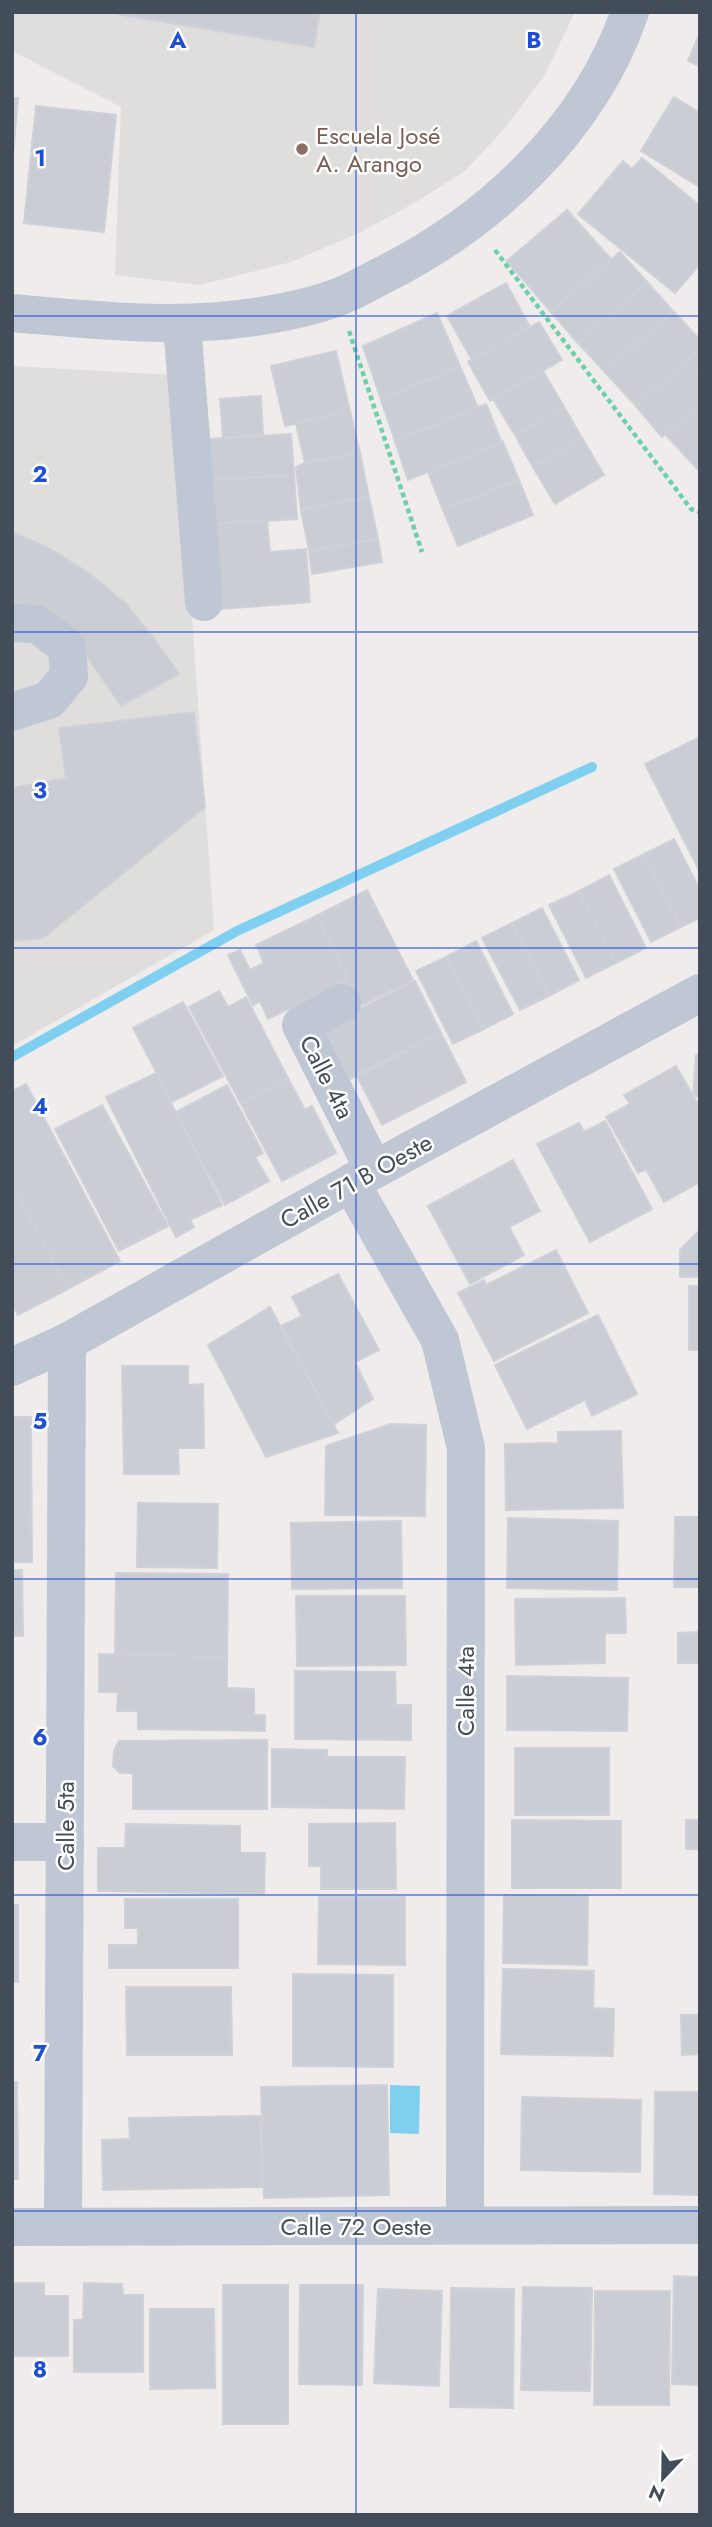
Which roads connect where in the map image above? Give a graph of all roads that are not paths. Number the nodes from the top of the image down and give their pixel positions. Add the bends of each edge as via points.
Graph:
1 (630, 12) edge
2 (12, 313) edge
3 (182, 324) junction
4 (204, 602) dead end
5 (12, 623) edge
6 (12, 712) edge
7 (700, 993) edge
8 (342, 1003) dead end
9 (362, 1177) junction
10 (68, 1342) junction
11 (12, 1367) edge
12 (12, 1842) edge
13 (65, 1842) junction
14 (465, 2225) junction
15 (700, 2225) edge
16 (12, 2227) edge
17 (63, 2227) junction

1 - 3 street via 579,111 521,179 473,221 417,258 338,297 261,316
2 - 3 street
3 - 4 street
5 - 6 street via 37,624 67,647 69,676 49,700
7 - 9 street, Calle 71 B Oeste
8 - 9 street, Calle 4ta via 301,1025
9 - 10 street, Calle 71 B Oeste
9 - 14 street, Calle 4ta via 440,1340 466,1448
10 - 11 street, Calle 71 B Oeste
10 - 13 street, Calle 5ta
12 - 13 street
13 - 17 street, Calle 5ta
14 - 15 street, Calle 72 Oeste
14 - 17 street, Calle 72 Oeste
16 - 17 street, Calle 72 Oeste

